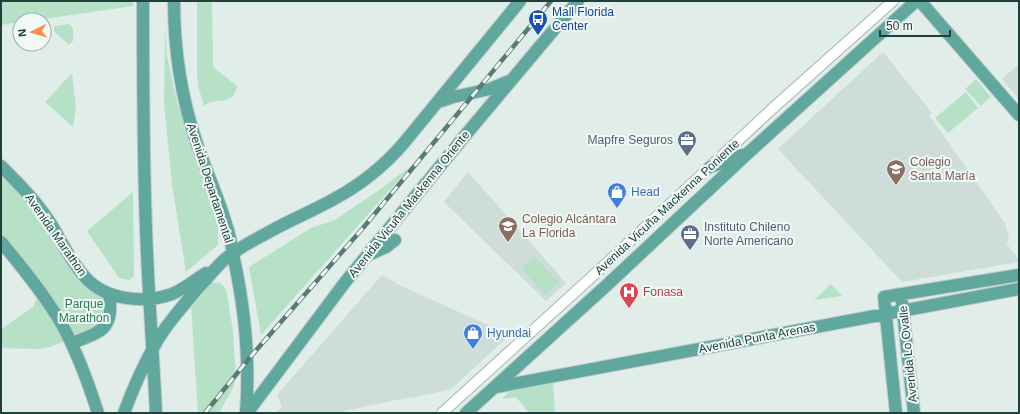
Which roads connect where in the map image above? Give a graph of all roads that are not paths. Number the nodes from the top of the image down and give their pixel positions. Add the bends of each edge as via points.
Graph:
1 (143, 1) edge
2 (174, 1) edge
3 (520, 1) edge
4 (578, 1) edge
5 (892, 1) edge
6 (916, 1) edge
7 (920, 1) edge
8 (512, 80) junction
9 (438, 102) junction
10 (1019, 115) edge
11 (748, 154) junction
12 (1, 166) edge
13 (710, 167) junction
14 (395, 240) dead end
15 (1, 242) edge
16 (367, 255) junction
17 (229, 256) junction
18 (1019, 275) edge
19 (1019, 289) edge
20 (109, 294) junction
21 (902, 294) junction
22 (149, 299) junction
23 (904, 310) junction
24 (886, 313) junction
25 (72, 343) junction
26 (152, 350) junction
27 (495, 388) junction
28 (98, 413) edge
29 (124, 413) edge
30 (156, 413) edge
31 (247, 413) edge
32 (442, 413) edge
33 (466, 413) edge
34 (896, 413) edge
35 (914, 413) edge

1 - 22 main road via 144,188
2 - 17 main road, Avenida Departamental via 176,50 184,97 195,139 227,225
3 - 9 main road
4 - 8 main road, Avenida Vicuña Mackenna Oriente
5 - 13 street, Avenida Vicuña Mackenna Poniente
6 - 11 main road, Avenida Vicuña Mackenna Poniente
7 - 10 main road
8 - 9 main road via 490,89
8 - 16 main road, Avenida Vicuña Mackenna Oriente
9 - 17 main road via 393,155 369,177 334,200 278,226
11 - 13 main road
11 - 27 main road, Avenida Vicuña Mackenna Poniente
12 - 20 main road, Avenida Marathon via 40,208 84,277
13 - 32 street, Avenida Vicuña Mackenna Poniente
14 - 16 main road
15 - 25 main road via 40,290
16 - 31 main road, Avenida Vicuña Mackenna Oriente
17 - 22 main road, Avenida Marathon via 177,292
17 - 26 main road via 175,316
17 - 31 main road, Avenida Departamental via 239,282 246,346
18 - 21 main road
19 - 23 main road, Avenida Punta Arenas
20 - 22 main road, Avenida Marathon
20 - 25 main road via 111,309 107,324 101,331
21 - 23 main road, Avenida Lo Ovalle
21 - 24 main road, Avenida Lo Ovalle via 884,297
22 - 26 main road
23 - 24 main road, Avenida Punta Arenas
23 - 35 main road, Avenida Lo Ovalle
24 - 27 main road, Avenida Punta Arenas
24 - 34 main road, Avenida Lo Ovalle
25 - 28 main road
26 - 29 main road
26 - 30 main road
27 - 33 main road, Avenida Vicuña Mackenna Poniente

